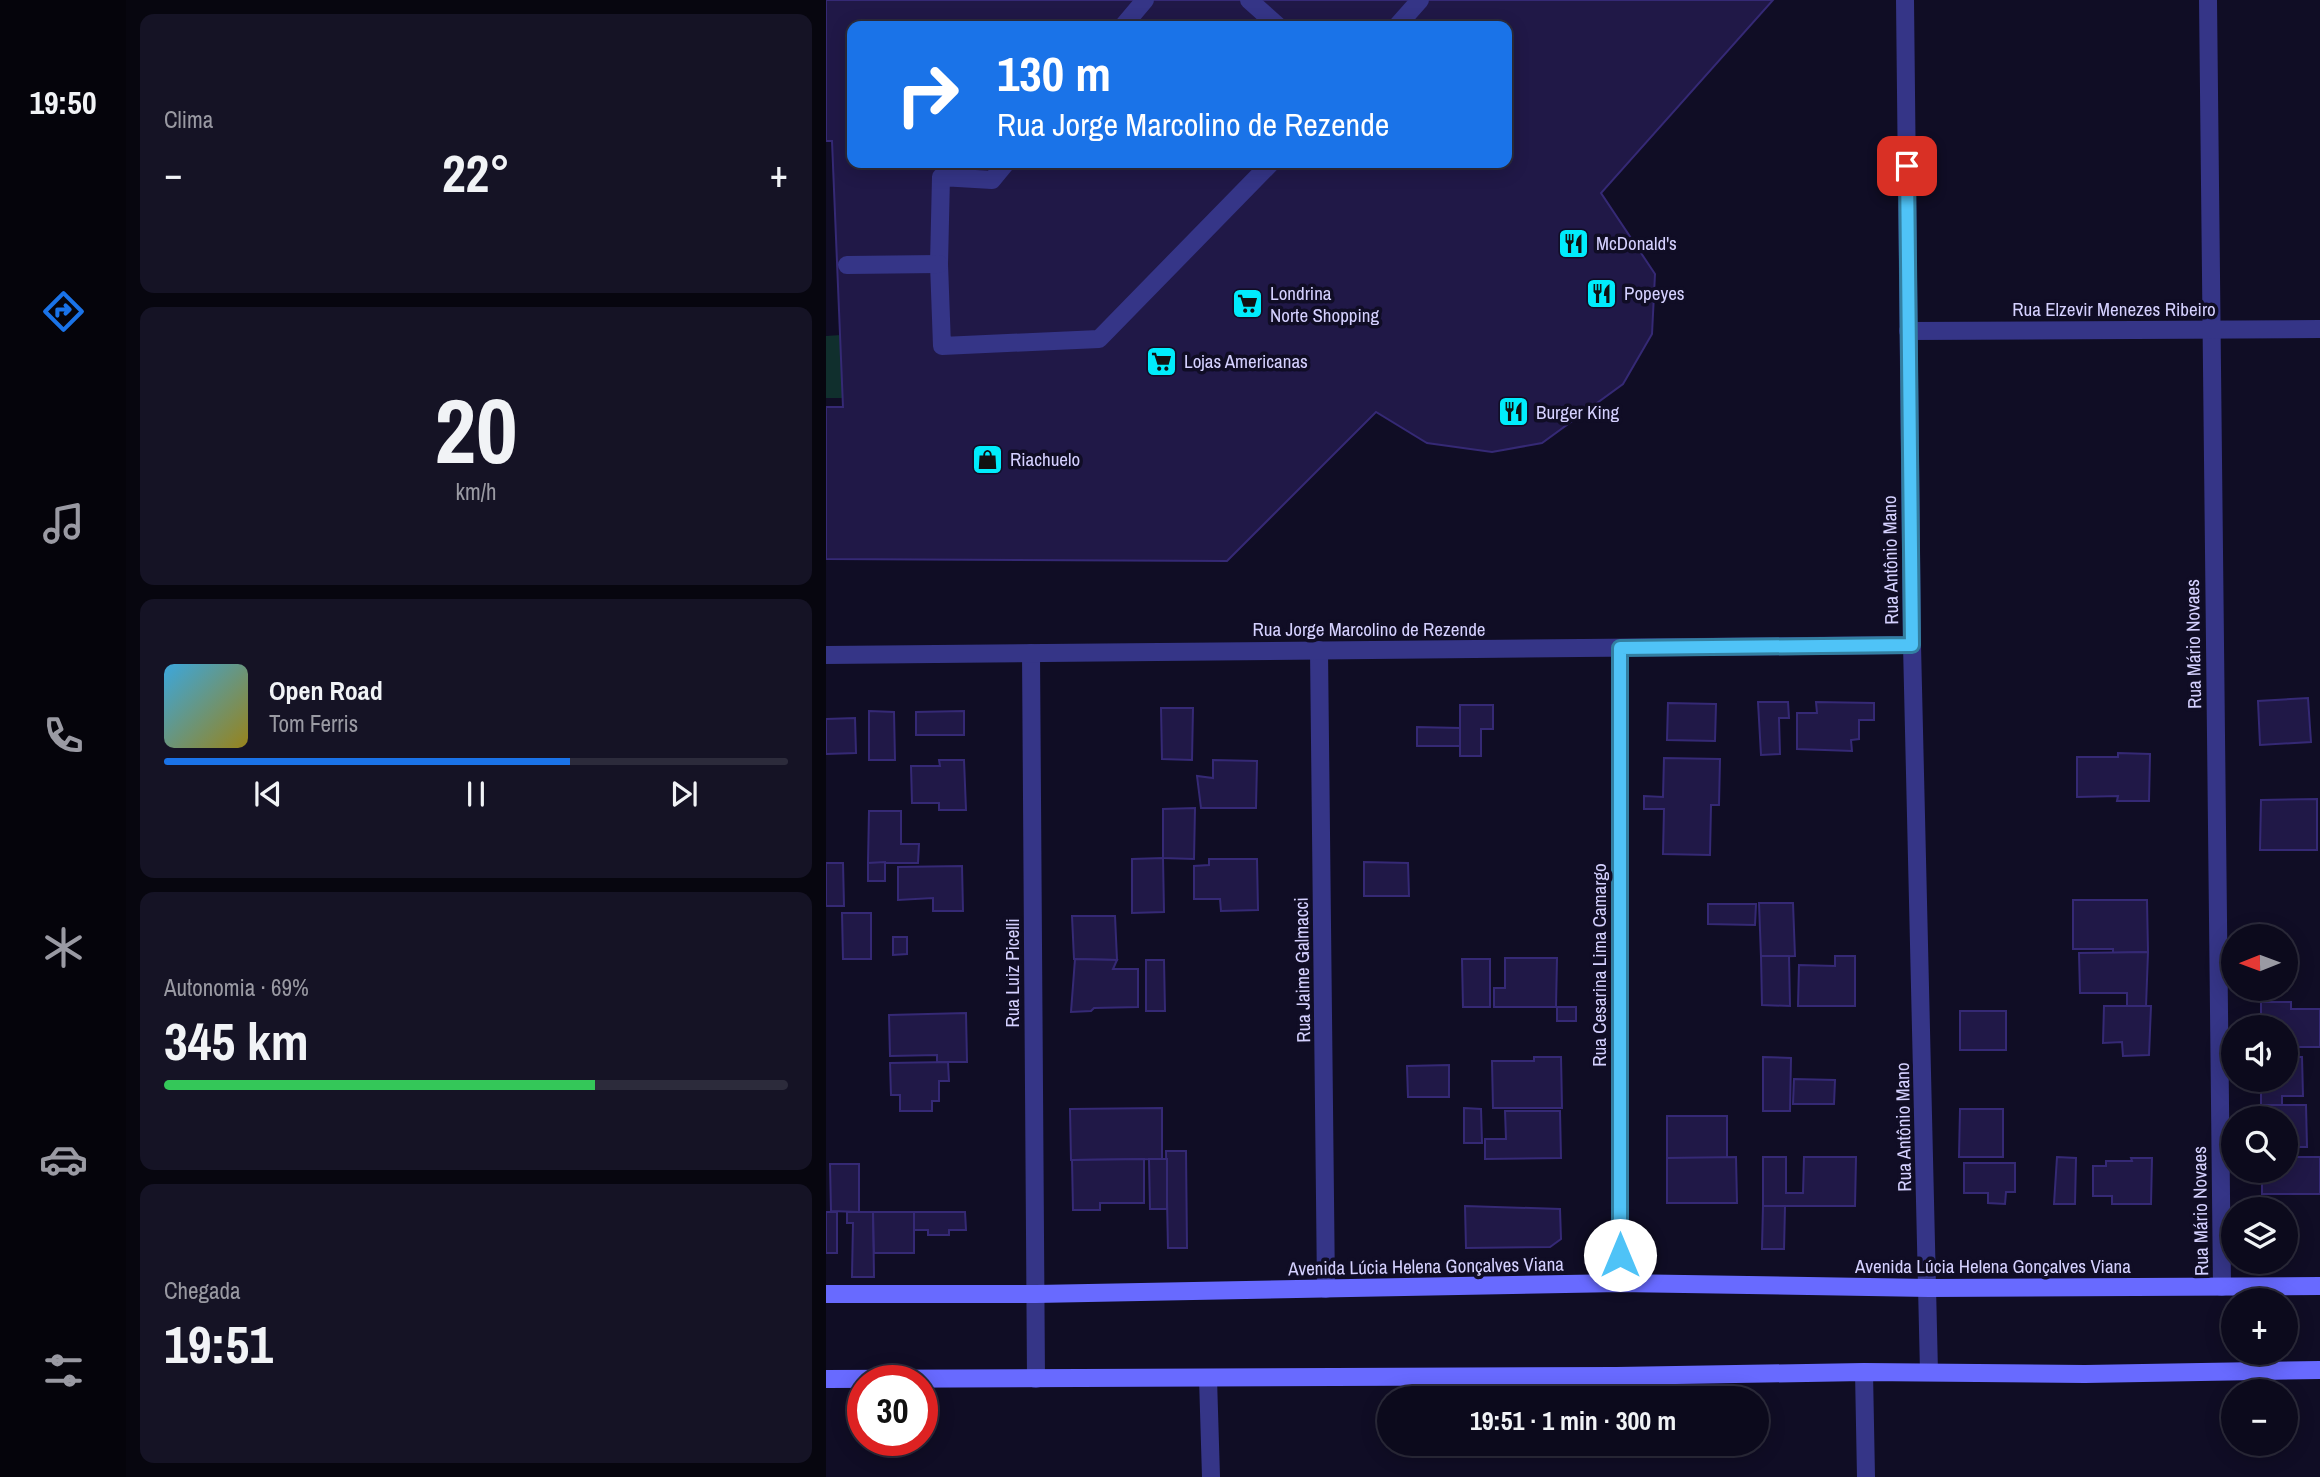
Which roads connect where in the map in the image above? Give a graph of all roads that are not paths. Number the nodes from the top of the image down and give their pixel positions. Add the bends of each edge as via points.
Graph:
1 (1145, 0) edge
2 (1249, 0) edge
3 (1420, 0) edge
4 (1905, 0) edge
5 (2208, 0) edge
6 (1127, 21) edge
7 (1272, 21) edge
8 (1401, 21) edge
9 (1002, 168) edge
10 (1265, 168) edge
11 (939, 264) junction
12 (847, 265) dead end
13 (2320, 329) edge
14 (2210, 330) junction
15 (1908, 331) junction
16 (1912, 645) junction
17 (1620, 648) junction
18 (1319, 650) junction
19 (1031, 653) junction
20 (826, 655) edge
21 (1620, 1283) junction
22 (2320, 1286) edge
23 (1929, 1287) junction
24 (2222, 1287) junction
25 (1326, 1289) junction
26 (826, 1294) edge
27 (1036, 1294) junction
28 (2320, 1370) edge
29 (1864, 1372) junction
30 (1929, 1372) junction
31 (1208, 1378) junction
32 (826, 1379) edge
33 (1036, 1379) junction
34 (1211, 1477) edge
35 (1866, 1477) edge

1 - 6 street
2 - 7 street
3 - 8 street
4 - 15 street, Rua Antônio Mano
5 - 14 street, Rua Mário Novaes
9 - 11 street via 992,180 941,177
10 - 11 street via 1099,339 942,346
11 - 12 street
13 - 14 street, Rua Elzevir Menezes Ribeiro
14 - 15 street, Rua Elzevir Menezes Ribeiro
14 - 24 street, Rua Mário Novaes
15 - 16 street, Rua Antônio Mano
16 - 17 street, Rua Jorge Marcolino de Rezende
16 - 23 street, Rua Antônio Mano
17 - 18 street, Rua Jorge Marcolino de Rezende
17 - 21 street, Rua Cesarina Lima Camargo
18 - 19 street, Rua Jorge Marcolino de Rezende
18 - 25 street, Rua Jaime Galmacci
19 - 20 street, Rua Jorge Marcolino de Rezende
19 - 27 street, Rua Luiz Picelli
21 - 23 street, Avenida Lúcia Helena Gonçalves Viana
21 - 25 street, Avenida Lúcia Helena Gonçalves Viana
22 - 24 street, Avenida Lúcia Helena Gonçalves Viana
23 - 24 street, Avenida Lúcia Helena Gonçalves Viana
23 - 30 street, Rua Antônio Mano
25 - 27 street, Avenida Lúcia Helena Gonçalves Viana
26 - 27 street, Avenida Lúcia Helena Gonçalves Viana
27 - 33 street, Rua Luiz Picelli
28 - 30 street
29 - 30 street
29 - 31 street
29 - 35 street
31 - 33 street
31 - 34 street
32 - 33 street

